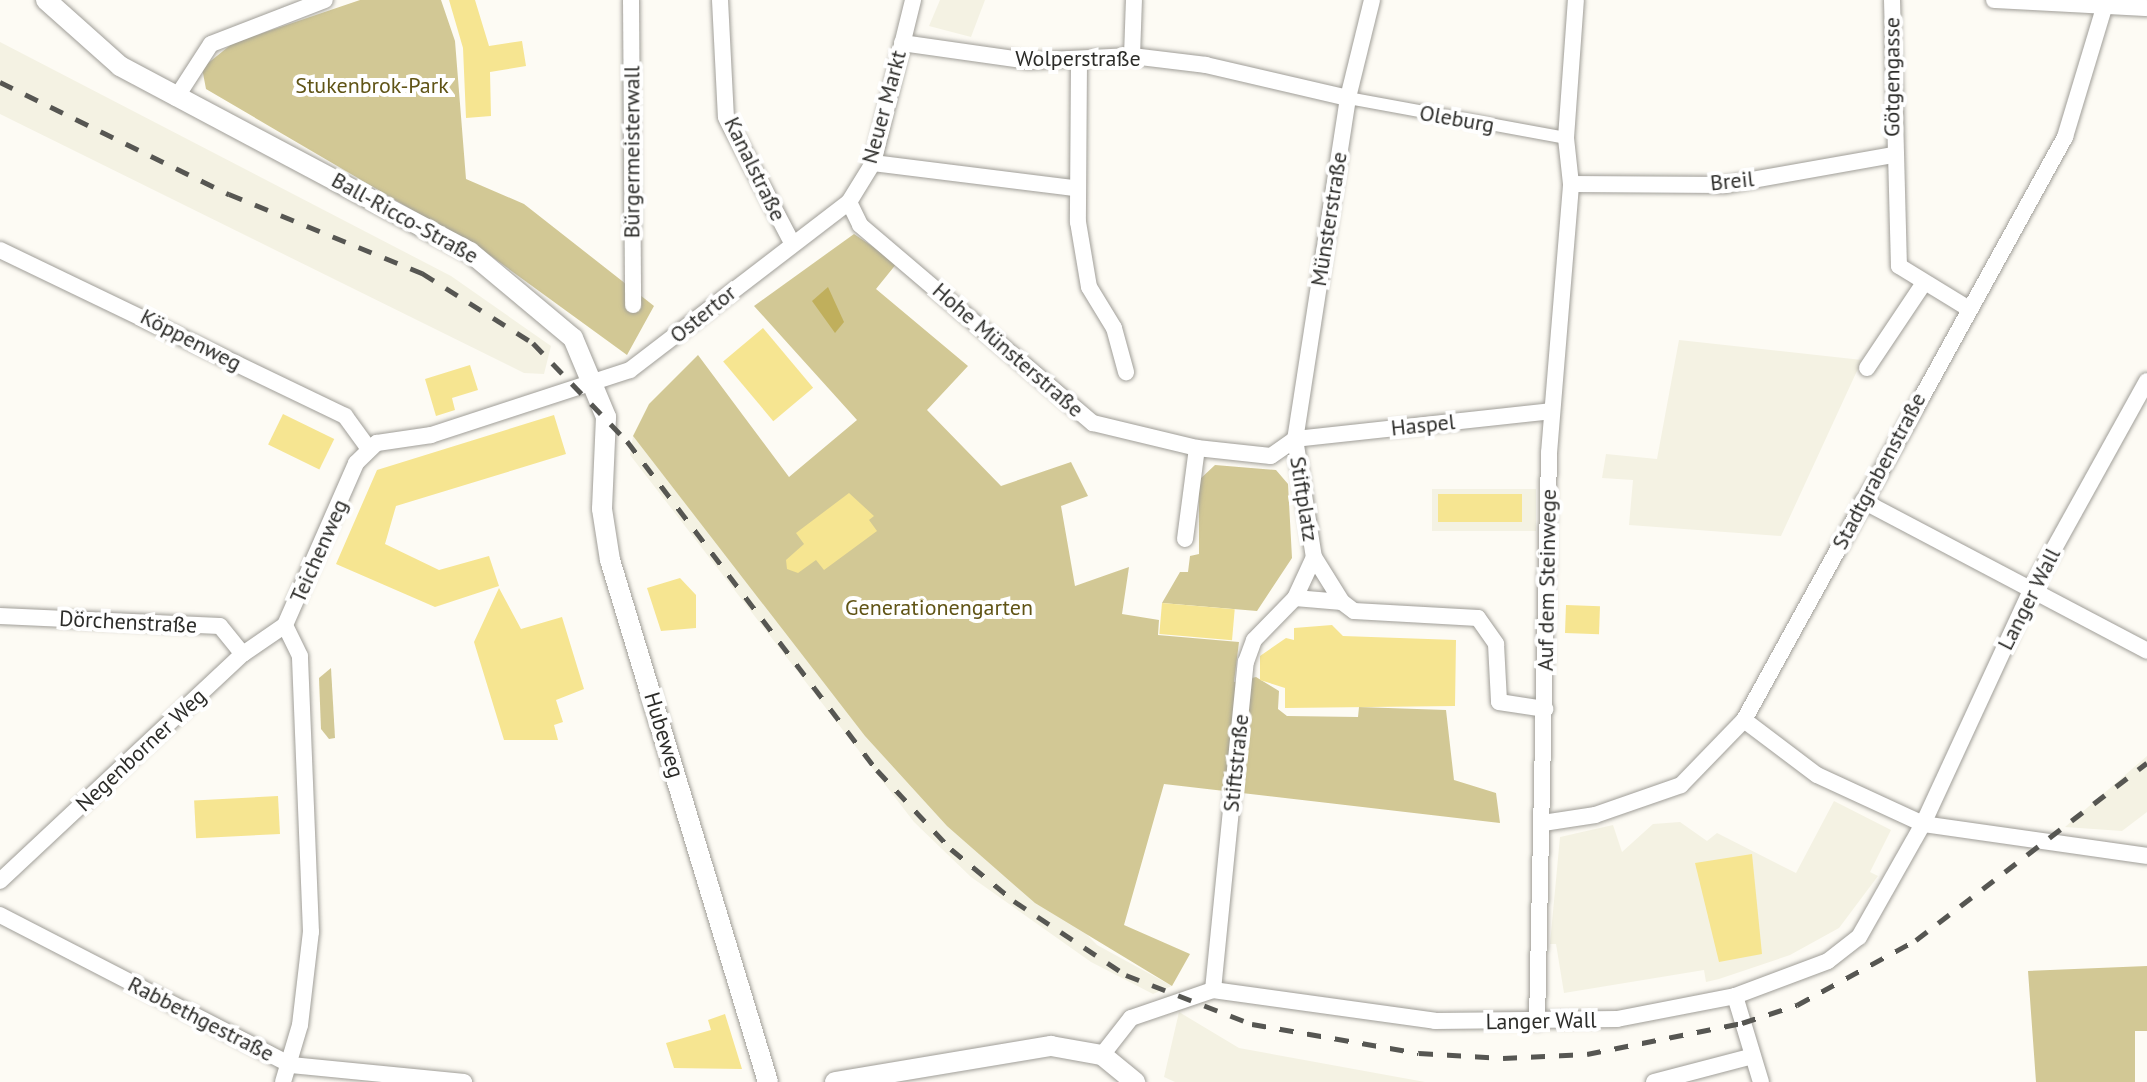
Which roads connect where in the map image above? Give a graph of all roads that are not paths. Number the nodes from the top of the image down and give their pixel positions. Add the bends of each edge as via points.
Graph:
1 (46, 0) edge
2 (325, 0) edge
3 (631, 0) edge
4 (720, 0) edge
5 (913, 0) edge
6 (1134, 0) edge
7 (1372, 0) edge
8 (1576, 0) edge
9 (1892, 0) edge
10 (1994, 0) edge
11 (2042, 3) edge
12 (2104, 8) junction
13 (2147, 8) edge
14 (902, 43) junction
15 (1132, 56) junction
16 (1079, 61) junction
17 (176, 98) junction
18 (1348, 98) junction
19 (1566, 138) junction
20 (1892, 155) junction
21 (873, 163) junction
22 (1571, 184) junction
23 (1074, 188) junction
24 (849, 202) junction
25 (796, 238) junction
26 (0, 250) edge
27 (1924, 283) junction
28 (633, 305) dead end
29 (1966, 307) junction
30 (1867, 368) dead end
31 (1126, 372) dead end
32 (597, 383) junction
33 (2146, 387) edge
34 (1551, 411) junction
35 (1295, 439) junction
36 (368, 448) junction
37 (1197, 448) junction
38 (1863, 501) junction
39 (1185, 539) dead end
40 (1314, 557) junction
41 (2030, 592) junction
42 (1295, 598) junction
43 (1342, 602) junction
44 (0, 616) edge
45 (285, 625) junction
46 (2147, 651) edge
47 (243, 654) junction
48 (1545, 709) junction
49 (1744, 720) junction
50 (1543, 823) junction
51 (1923, 824) junction
52 (2147, 856) edge
53 (0, 881) edge
54 (0, 915) edge
55 (1213, 990) junction
56 (1735, 996) junction
57 (1537, 1022) junction
58 (1102, 1055) junction
59 (1753, 1056) junction
60 (291, 1065) junction
61 (384, 1080) edge
62 (283, 1082) edge
63 (464, 1082) edge
64 (768, 1082) edge
65 (835, 1082) edge
66 (1135, 1082) edge
67 (1654, 1082) edge
68 (1761, 1082) edge

1 - 17 street, Ball-Ricco-Straße via 78,35
2 - 17 street via 226,34 198,57
3 - 28 street, Bürgermeisterwall
4 - 25 street, Kanalstraße via 726,117
5 - 14 street, Neuer Markt
6 - 15 street
7 - 18 street, Münsterstraße
8 - 19 street, Auf dem Steinwege
9 - 20 street, Götgengasse
10 - 11 street
11 - 12 street
12 - 13 street
12 - 29 street, Stadtgrabenstraße via 2065,137
14 - 16 street, Wolperstraße
14 - 21 street, Neuer Markt
15 - 16 street, Wolperstraße
15 - 18 street, Wolperstraße
16 - 23 street
17 - 32 street, Ball-Ricco-Straße via 470,252 555,318
18 - 19 street, Oleburg
18 - 35 street, Münsterstraße
19 - 22 street, Auf dem Steinwege
20 - 22 street, Breil via 1724,185
20 - 27 street, Götgengasse via 1899,266
21 - 23 street
21 - 24 street, Neuer Markt
22 - 34 street, Auf dem Steinwege
23 - 31 street via 1089,287 1114,328
24 - 25 street, Neuer Markt
24 - 37 street, Hohe Münsterstraße via 860,225 1093,423
25 - 32 street, Ostertor via 652,354
26 - 36 street, Köppenweg via 345,416
27 - 29 street
27 - 30 street
29 - 38 street, Stadtgrabenstraße
32 - 36 street
32 - 64 street, Hubeweg via 607,429 602,509 610,560
33 - 41 street, Langer Wall
34 - 35 street, Haspel
34 - 48 street, Auf dem Steinwege
35 - 37 street, Stiftplatz via 1271,456
35 - 40 street, Stiftplatz
36 - 45 street, Teichenweg
37 - 39 street
38 - 41 street
38 - 49 street, Stadtgrabenstraße
40 - 42 street, Stiftstraße
40 - 43 street, Stiftplatz
41 - 46 street
41 - 51 street, Langer Wall
42 - 43 street
42 - 55 street, Stiftstraße via 1254,640 1246,662
43 - 48 street via 1354,611 1478,618 1496,644 1499,702
44 - 47 street, Dörchenstraße via 220,626
45 - 47 street, Negenborner Weg
45 - 60 street, Teichenweg via 300,656 311,932
47 - 53 street, Negenborner Weg
48 - 50 street, Auf dem Steinwege
49 - 50 street, Stadtgrabenstraße via 1681,785 1595,815
49 - 51 street via 1817,775
50 - 57 street, Auf dem Steinwege
51 - 52 street
51 - 56 street, Langer Wall via 1859,937 1828,961
54 - 60 street, Rabbethgestraße
55 - 57 street, Langer Wall via 1435,1021
55 - 58 street, Langer Wall via 1131,1018
56 - 57 street, Langer Wall via 1617,1019
56 - 59 street
58 - 65 street via 1051,1046
58 - 66 street
59 - 67 street
59 - 68 street
60 - 61 street, Rabbethgestraße
60 - 62 street, Teichenweg
61 - 63 street, Rabbethgestraße

